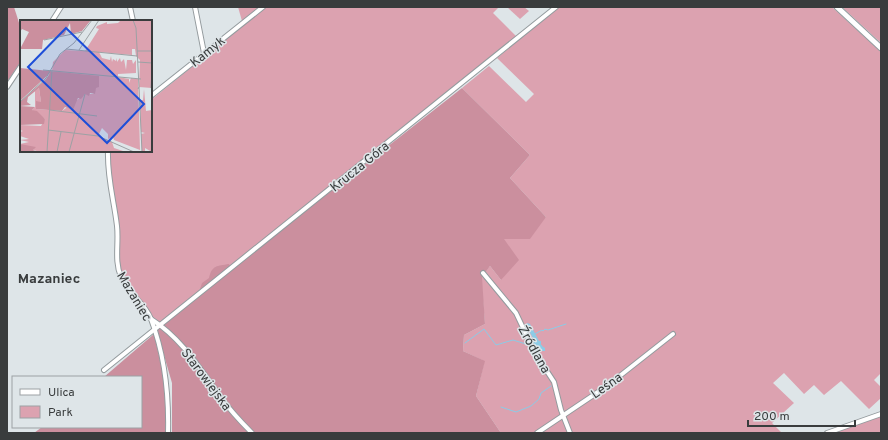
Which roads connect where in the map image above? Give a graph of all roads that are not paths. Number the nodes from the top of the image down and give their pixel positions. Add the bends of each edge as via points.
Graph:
1 (61, 7) edge
2 (130, 7) edge
3 (195, 7) edge
4 (263, 7) edge
5 (556, 7) edge
6 (837, 7) edge
7 (53, 20) edge
8 (133, 20) edge
9 (881, 48) edge
10 (204, 53) junction
11 (20, 68) edge
12 (7, 87) edge
13 (152, 95) edge
14 (108, 152) edge
15 (484, 273) dead end
16 (151, 319) junction
17 (161, 325) junction
18 (154, 331) junction
19 (673, 334) dead end
20 (104, 370) dead end
21 (881, 414) edge
22 (562, 415) junction
23 (168, 433) edge
24 (252, 433) edge
25 (537, 433) edge
26 (570, 433) edge
27 (827, 433) edge

1 - 7 street
2 - 8 street
3 - 10 street
4 - 10 street, Kamyk
5 - 17 street, Krucza Góra
6 - 9 main road
10 - 13 street, Kamyk
11 - 12 street
14 - 16 street, Mazaniec via 109,183 117,226 118,268 125,285
15 - 22 street, Źródlana via 516,314 554,382
16 - 17 street, Starowiejska
16 - 18 street, Mazaniec
17 - 18 street, Krucza Góra
17 - 24 street, Starowiejska via 185,348 233,413
18 - 20 street, Mazaniec
18 - 23 street via 167,378
19 - 22 street, Leśna via 607,386
21 - 27 street
22 - 25 street, Leśna
22 - 26 street, Źródlana

